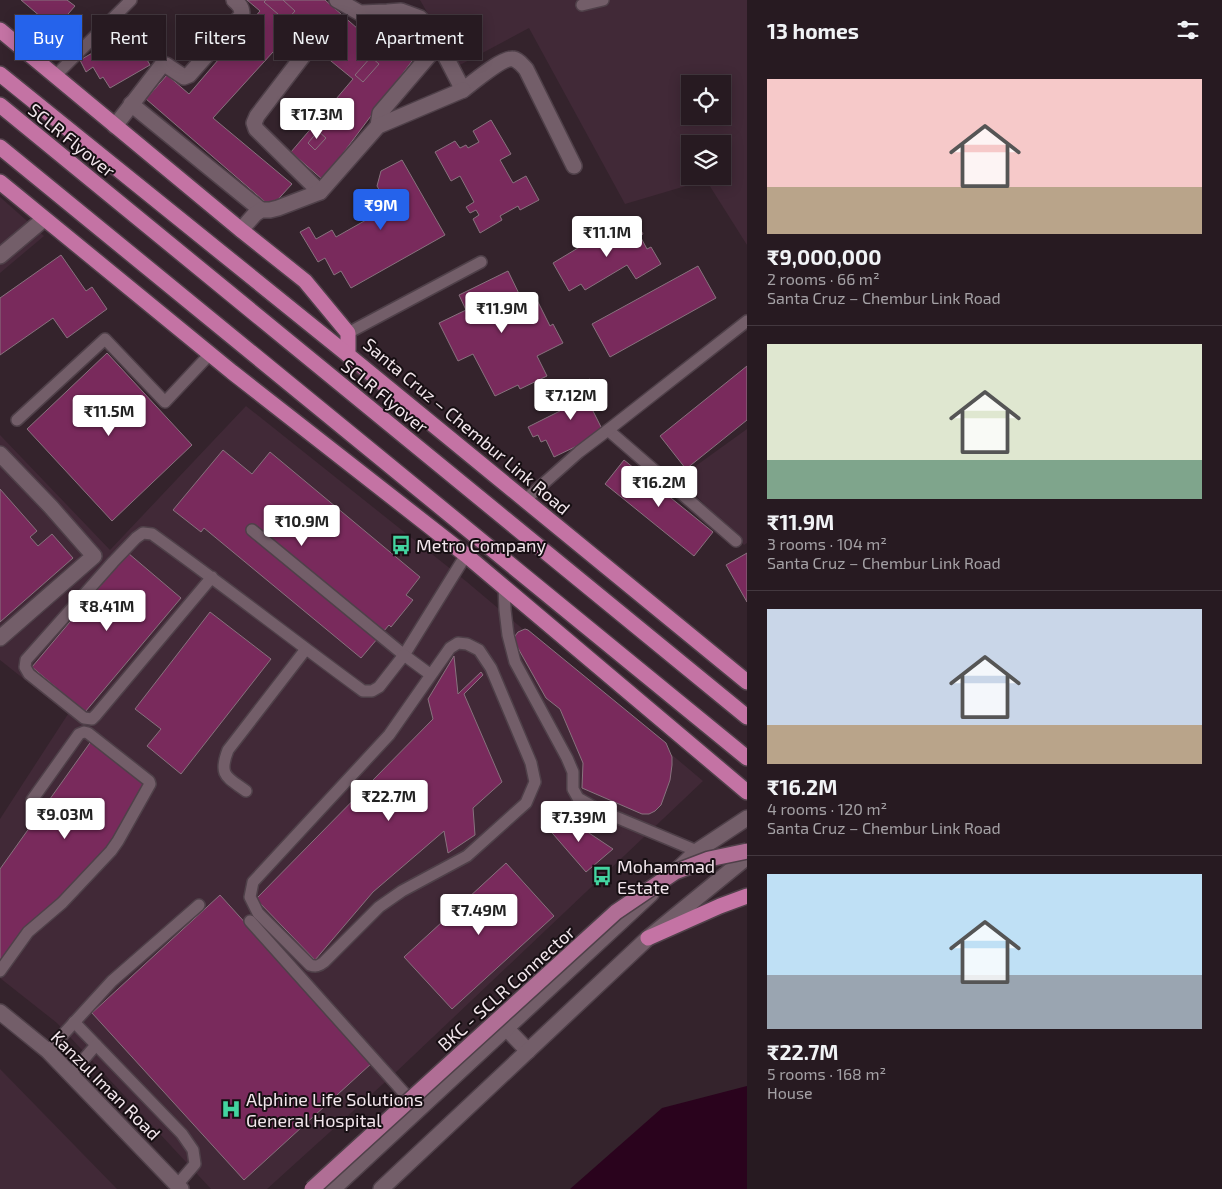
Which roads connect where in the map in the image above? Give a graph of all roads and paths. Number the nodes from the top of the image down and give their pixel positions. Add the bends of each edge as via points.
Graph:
1 (131, 0) edge
2 (234, 0) edge
3 (337, 0) edge
4 (603, 0) edge
5 (582, 5) dead end
6 (412, 15) edge
7 (0, 30) edge
8 (300, 60) edge
9 (425, 60) edge
10 (447, 60) edge
11 (0, 74) edge
12 (55, 76) junction
13 (462, 90) junction
14 (131, 104) junction
15 (0, 105) edge
16 (115, 126) junction
17 (378, 126) junction
18 (0, 147) edge
19 (574, 166) dead end
20 (0, 182) edge
21 (320, 192) junction
22 (261, 210) junction
23 (44, 219) junction
24 (241, 230) junction
25 (0, 256) edge
26 (481, 262) dead end
27 (747, 322) edge
28 (348, 333) junction
29 (210, 354) junction
30 (348, 355) junction
31 (18, 420) dead end
32 (608, 430) junction
33 (0, 454) edge
34 (525, 500) junction
35 (252, 530) dead end
36 (736, 541) dead end
37 (466, 555) junction
38 (212, 577) junction
39 (504, 586) junction
40 (0, 638) edge
41 (306, 650) junction
42 (404, 655) junction
43 (431, 675) junction
44 (747, 682) edge
45 (747, 717) edge
46 (747, 758) edge
47 (246, 791) dead end
48 (747, 792) edge
49 (32, 800) dead end
50 (747, 818) edge
51 (697, 851) junction
52 (747, 851) edge
53 (747, 857) edge
54 (747, 896) edge
55 (198, 905) dead end
56 (250, 921) dead end
57 (648, 938) junction
58 (0, 971) edge
59 (0, 1012) edge
60 (74, 1022) junction
61 (506, 1028) junction
62 (96, 1045) junction
63 (48, 1051) junction
64 (528, 1051) junction
65 (71, 1074) junction
66 (419, 1110) junction
67 (179, 1187) edge
68 (312, 1189) edge
69 (333, 1189) edge
70 (381, 1189) edge

1 - 12 lane
2 - 14 street via 242,9 242,15 189,75 184,77 162,64
3 - 6 street via 360,13 401,11
4 - 5 lane
7 - 12 highway, Santa Cruz – Chembur Link Road
8 - 21 street via 254,123 256,129
9 - 17 street via 380,113
10 - 13 street
11 - 30 highway
12 - 16 highway, Santa Cruz – Chembur Link Road
13 - 17 street
13 - 19 street via 502,62 512,59 519,62 526,69
14 - 16 street
14 - 22 street
15 - 45 highway, SCLR Flyover
16 - 24 highway, Santa Cruz – Chembur Link Road
17 - 21 street
18 - 46 highway
20 - 23 highway
21 - 22 street via 278,208
22 - 24 street
23 - 25 street
23 - 29 highway
24 - 28 highway, Santa Cruz – Chembur Link Road via 305,281
26 - 28 lane
27 - 32 lane
28 - 30 highway, Santa Cruz – Chembur Link Road
29 - 31 lane via 164,402 105,339
29 - 37 highway
30 - 34 highway, Santa Cruz – Chembur Link Road
32 - 34 lane
32 - 36 lane
33 - 40 street via 94,556
34 - 44 highway, Santa Cruz – Chembur Link Road
35 - 42 lane
37 - 39 highway
37 - 42 lane
38 - 38 lane via 152,534 143,533 69,611 26,660 25,667 84,718 92,719
38 - 41 lane
39 - 48 highway
39 - 51 lane via 508,635 515,662 567,758 578,798
41 - 42 lane via 363,691 372,692 379,688
41 - 47 lane via 228,750 222,764 226,776
42 - 43 lane
43 - 43 lane via 389,736 253,882 250,897 258,913 310,965 320,966 379,907 402,891 467,856 526,803 535,782 531,763 491,668 479,650 458,643 450,648
49 - 58 lane via 79,734 84,732 150,784 111,851 62,903 28,932
50 - 51 street
51 - 61 street
52 - 68 main road, BKC - SCLR Connector, bridge via 709,859 676,872 616,912
53 - 57 street
54 - 57 highway
55 - 60 lane via 112,981
56 - 66 lane
57 - 64 street
59 - 63 street, Kanzul Iman Road
60 - 62 lane
60 - 63 lane
61 - 64 street
61 - 66 street
62 - 65 lane
62 - 67 lane via 182,1134 193,1150 195,1164
63 - 65 street, Kanzul Iman Road
64 - 70 street
65 - 67 street, Kanzul Iman Road
66 - 69 street

